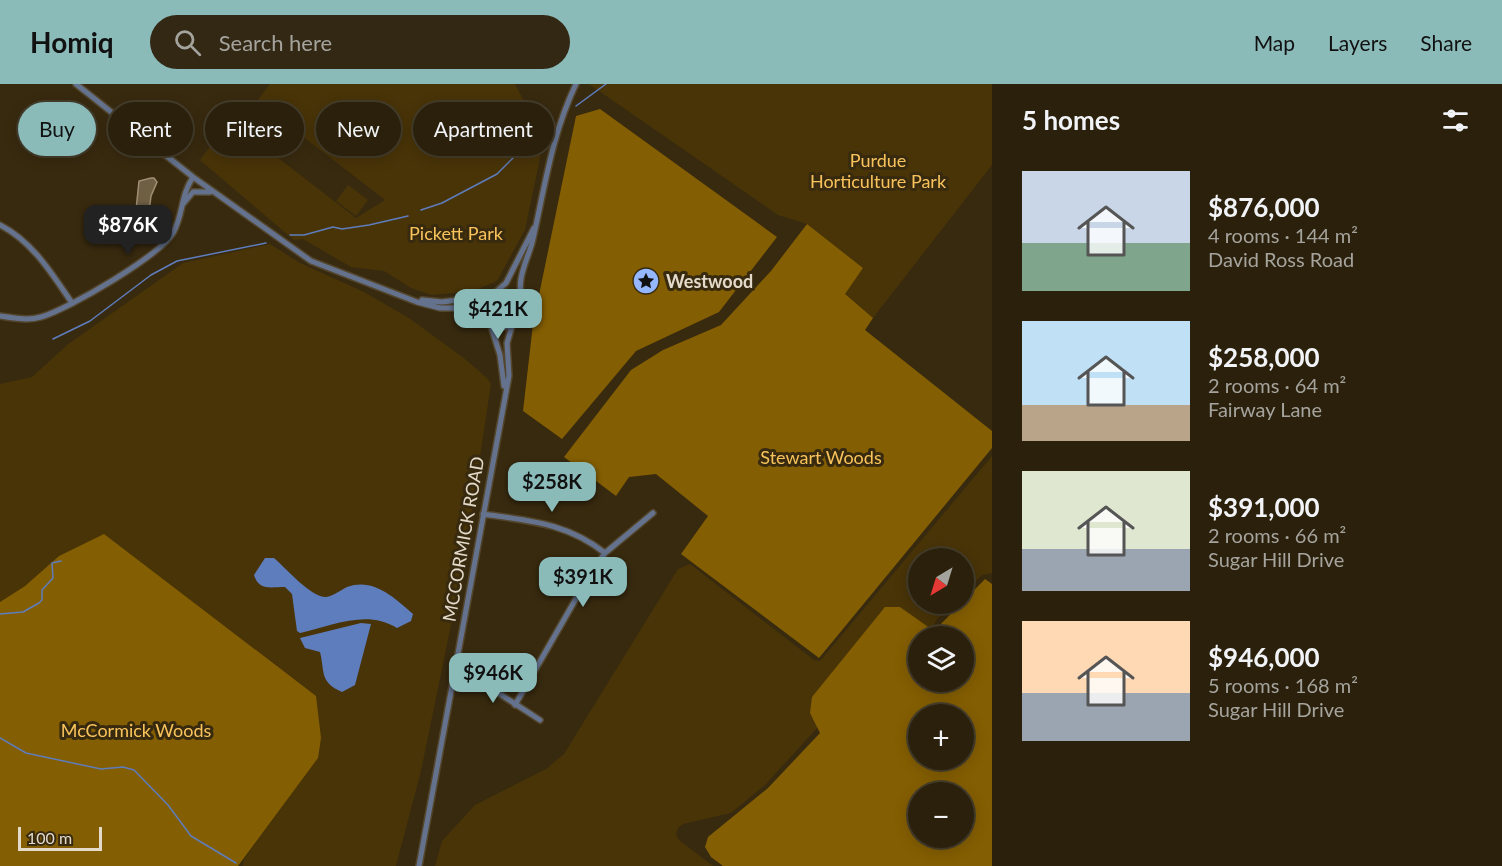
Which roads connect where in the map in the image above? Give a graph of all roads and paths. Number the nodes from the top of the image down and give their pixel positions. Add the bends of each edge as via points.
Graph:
1 (76, 84) edge
2 (576, 84) edge
3 (193, 177) junction
4 (216, 194) junction
5 (182, 205) junction
6 (0, 225) edge
7 (534, 228) junction
8 (498, 292) junction
9 (403, 296) junction
10 (491, 296) junction
11 (72, 303) junction
12 (520, 303) junction
13 (485, 315) junction
14 (0, 316) edge
15 (490, 322) junction
16 (512, 326) junction
17 (505, 394) junction
18 (654, 513) dead end
19 (483, 514) junction
20 (605, 554) junction
21 (455, 668) junction
22 (515, 705) junction
23 (540, 720) dead end
24 (419, 866) edge

1 - 3 street
2 - 7 street via 551,152
3 - 4 street
3 - 5 street
4 - 5 street via 198,191
4 - 9 street via 311,261
5 - 11 street via 179,221 165,243 135,266
6 - 11 street via 34,251
7 - 8 street
7 - 12 street via 520,282
8 - 10 street
8 - 12 street via 513,295
9 - 10 street via 442,302
9 - 13 street via 440,308 469,308
10 - 13 street via 485,305
11 - 14 street via 42,317
12 - 16 street via 521,314
13 - 15 street
15 - 16 street via 498,328
15 - 17 street, MCCORMICK ROAD via 500,355
16 - 17 street, MCCORMICK ROAD via 507,343 509,376
17 - 19 street, MCCORMICK ROAD
18 - 20 street
19 - 20 street via 568,530
19 - 21 street, MCCORMICK ROAD
20 - 22 street
21 - 22 street
21 - 24 street, MCCORMICK ROAD
22 - 23 street

